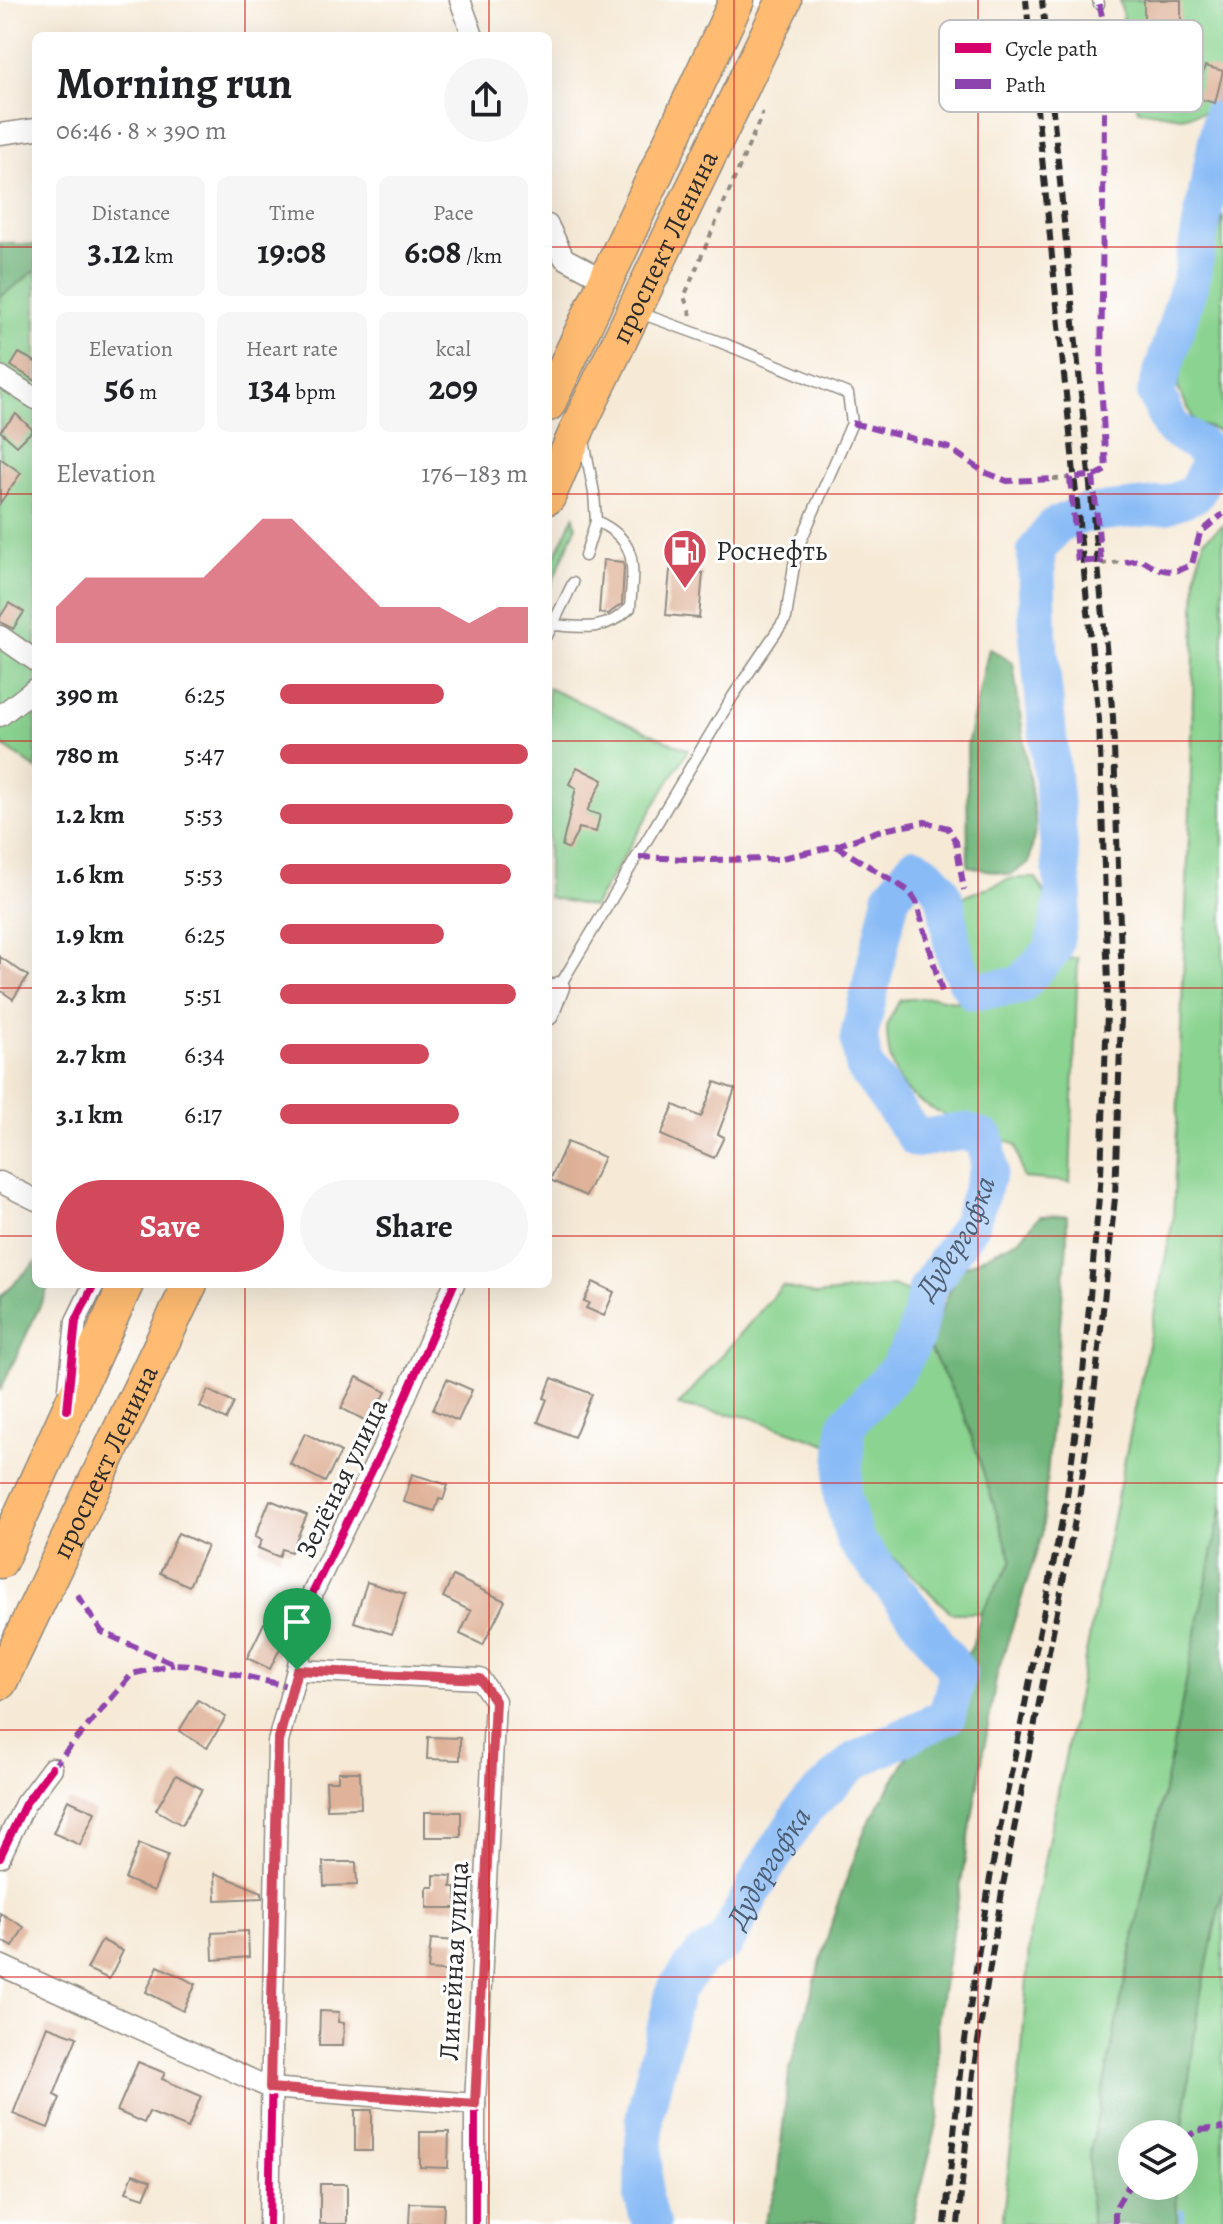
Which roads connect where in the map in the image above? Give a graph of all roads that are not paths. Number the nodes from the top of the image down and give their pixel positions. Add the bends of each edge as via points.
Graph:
1 (460, 0) edge
2 (737, 0) edge
3 (784, 0) edge
4 (472, 32) edge
5 (32, 130) edge
6 (0, 134) edge
7 (552, 233) edge
8 (607, 281) junction
9 (635, 311) junction
10 (0, 376) edge
11 (32, 396) edge
12 (552, 396) edge
13 (580, 423) junction
14 (552, 488) edge
15 (596, 521) junction
16 (585, 556) dead end
17 (573, 583) dead end
18 (552, 628) edge
19 (552, 630) edge
20 (0, 636) edge
21 (32, 658) edge
22 (32, 691) edge
23 (0, 716) edge
24 (559, 987) joint
25 (552, 1005) edge
26 (0, 1182) edge
27 (32, 1198) edge
28 (92, 1288) edge
29 (124, 1288) edge
30 (188, 1288) edge
31 (452, 1288) edge
32 (67, 1410) junction
33 (0, 1561) edge
34 (297, 1670) junction
35 (0, 1682) edge
36 (52, 1768) dead end
37 (0, 1857) edge
38 (0, 1965) edge
39 (270, 2088) junction
40 (475, 2104) junction
41 (269, 2224) edge
42 (475, 2224) edge

1 - 4 street
2 - 8 highway, проспект Ленина
3 - 9 highway, проспект Ленина
5 - 6 street
7 - 8 street via 564,258
8 - 12 highway, проспект Ленина
9 - 13 highway, проспект Ленина
9 - 24 lane via 848,394 852,423 796,552 786,618 733,696
10 - 11 street
13 - 14 highway, проспект Ленина
13 - 15 lane
15 - 16 lane
15 - 19 lane via 628,545 633,566 630,608 616,621
17 - 18 lane
20 - 21 street
22 - 23 street
24 - 25 street
26 - 27 street
28 - 32 street via 76,1321
29 - 32 highway, проспект Ленина
30 - 35 highway, проспект Ленина
31 - 34 street, Зелёная улица via 313,1592
32 - 33 highway, проспект Ленина
34 - 39 street, Зелёная улица via 278,1742
34 - 40 street, Линейная улица via 480,1679 495,1701
36 - 37 street via 25,1804
38 - 39 street
39 - 40 street
39 - 41 street, Зелёная улица
40 - 42 street, Линейная улица

